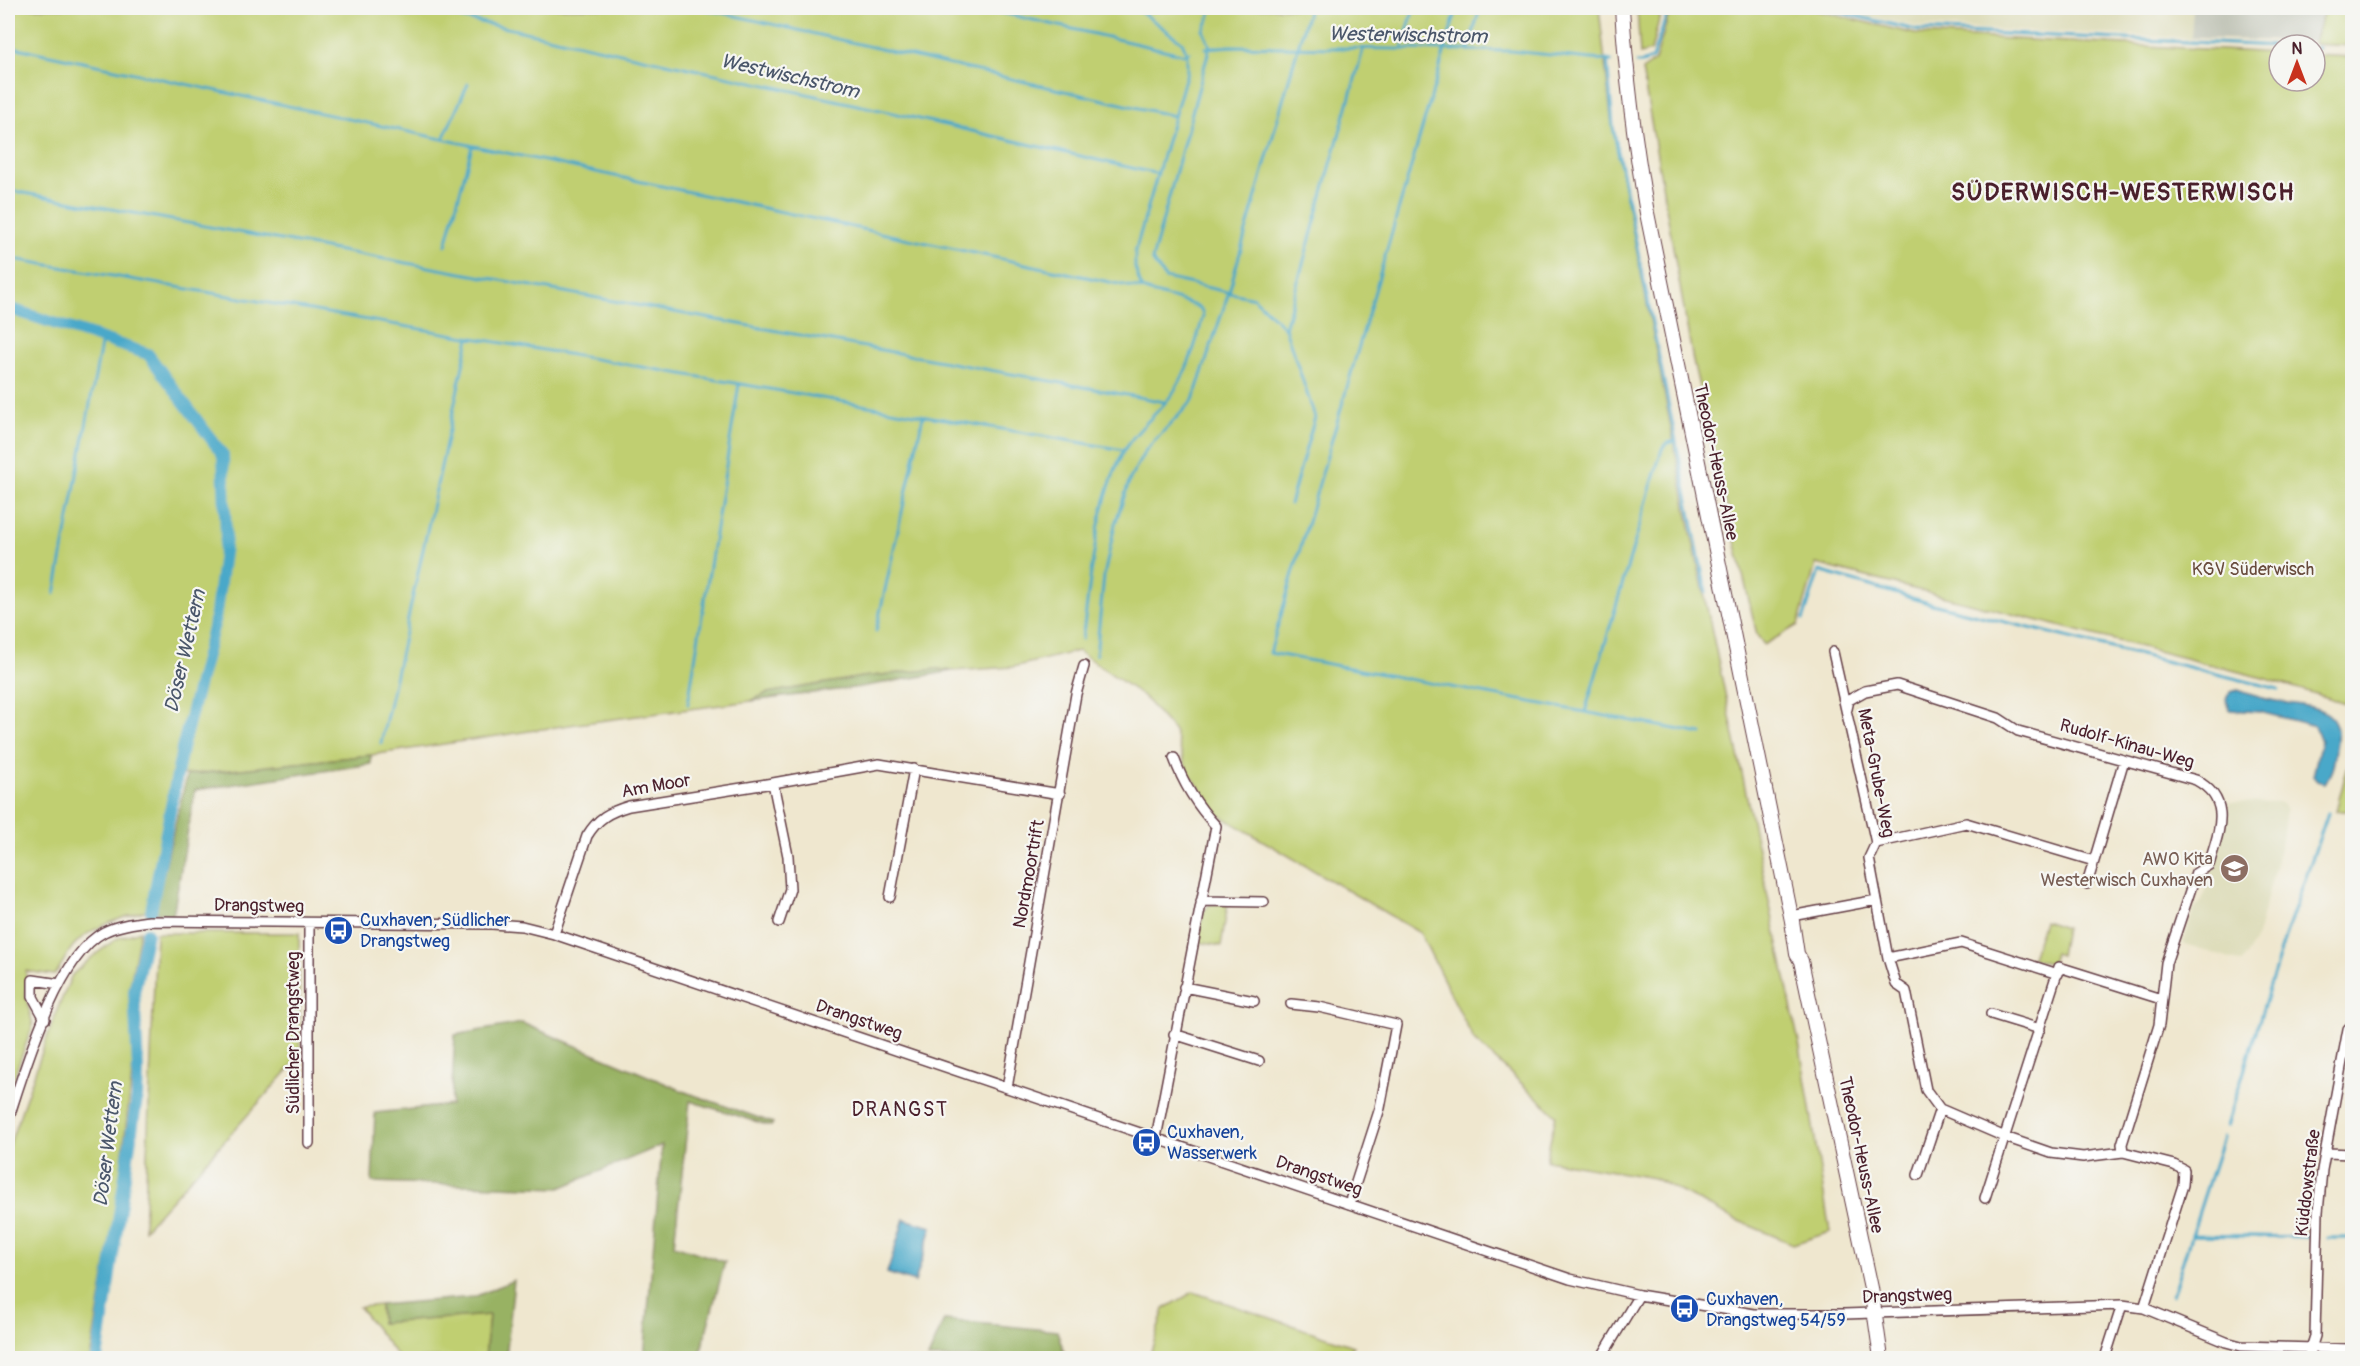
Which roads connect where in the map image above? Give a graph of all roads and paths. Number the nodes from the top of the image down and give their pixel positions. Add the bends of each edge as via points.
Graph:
1 (1622, 8) edge
2 (1833, 652) dead end
3 (1084, 666) dead end
4 (1847, 709) junction
5 (1174, 758) dead end
6 (2124, 760) junction
7 (914, 769) junction
8 (773, 783) junction
9 (1060, 794) junction
10 (1876, 843) junction
11 (2094, 861) junction
12 (2087, 885) dead end
13 (890, 897) dead end
14 (1877, 900) junction
15 (1201, 901) junction
16 (1264, 902) dead end
17 (1792, 918) junction
18 (779, 922) dead end
19 (309, 923) junction
20 (554, 934) junction
21 (1888, 958) junction
22 (2058, 974) junction
23 (60, 984) junction
24 (1184, 987) junction
25 (2160, 999) junction
26 (1254, 1001) dead end
27 (1290, 1004) dead end
28 (1991, 1014) dead end
29 (45, 1019) junction
30 (2352, 1025) edge
31 (2040, 1029) junction
32 (1174, 1034) junction
33 (1259, 1061) dead end
34 (1007, 1088) junction
35 (1940, 1109) junction
36 (8, 1120) edge
37 (2005, 1137) junction
38 (1156, 1138) junction
39 (309, 1143) dead end
40 (2123, 1152) junction
41 (2327, 1153) junction
42 (2352, 1154) edge
43 (1918, 1175) dead end
44 (1985, 1198) dead end
45 (1349, 1204) junction
46 (1639, 1295) junction
47 (2122, 1305) junction
48 (2144, 1308) junction
49 (1873, 1314) junction
50 (2312, 1348) junction
51 (2352, 1349) edge
52 (1601, 1359) edge
53 (1881, 1359) edge
54 (2105, 1359) edge
55 (2308, 1359) edge

1 - 17 street, Theodor-Heuss-Allee via 1624,52 1647,213
2 - 4 street, Meta-Grube-Weg
3 - 9 street, Nordmoortrift
4 - 6 street, Rudolf-Kinau-Weg via 1849,700 1865,691 1897,685 1998,718 2018,731
4 - 10 street, Meta-Grube-Weg
5 - 15 street via 1216,826
6 - 11 street
6 - 25 street, Rudolf-Kinau-Weg via 2196,780 2215,795 2220,807 2220,825 2209,865 2196,873 2166,963
7 - 8 street, Am Moor via 879,764
7 - 9 street, Am Moor
7 - 13 street
8 - 18 street via 788,856 790,889
8 - 20 street, Am Moor via 608,812 587,836
9 - 34 street, Nordmoortrift
10 - 11 street via 1966,823
10 - 14 street, Meta-Grube-Weg via 1869,858
11 - 12 street
14 - 17 street
14 - 21 street, Meta-Grube-Weg
15 - 16 street
15 - 24 street
17 - 49 street, Theodor-Heuss-Allee via 1861,1239
19 - 20 street, Drangstweg via 492,924
19 - 23 street, Drangstweg via 149,921 105,932 92,941 74,960
19 - 39 street, Südlicher Drangstweg
20 - 34 street, Drangstweg
21 - 22 street via 1961,943
21 - 35 street, Meta-Grube-Weg via 1896,984 1906,991 1926,1089
22 - 25 street via 2060,967
22 - 31 street
23 - 29 street, Drangstweg
23 - 29 street via 33,980 33,997
24 - 26 street
24 - 32 street
25 - 40 street, Rudolf-Kinau-Weg via 2159,1025 2122,1144
27 - 45 street via 1396,1025 1380,1108
28 - 31 street
29 - 36 street, Drangstweg
30 - 41 street, Küddowstraße via 2348,1029
31 - 37 street
32 - 33 street
32 - 38 street
34 - 38 street, Drangstweg
35 - 37 street
35 - 43 street
37 - 40 street via 2051,1153 2083,1157
37 - 44 street
38 - 45 street, Drangstweg
40 - 48 street via 2174,1165 2184,1170 2185,1175
41 - 42 street
41 - 50 street, Küddowstraße via 2318,1212
45 - 46 street, Drangstweg via 1570,1279
46 - 49 street, Drangstweg via 1754,1314
46 - 52 street
47 - 48 street, Drangstweg
47 - 49 street, Drangstweg
47 - 54 street
48 - 50 street, Drangstweg via 2241,1346
49 - 53 street, Theodor-Heuss-Allee
50 - 51 street, Drangstweg
50 - 55 street, Küddowstraße

